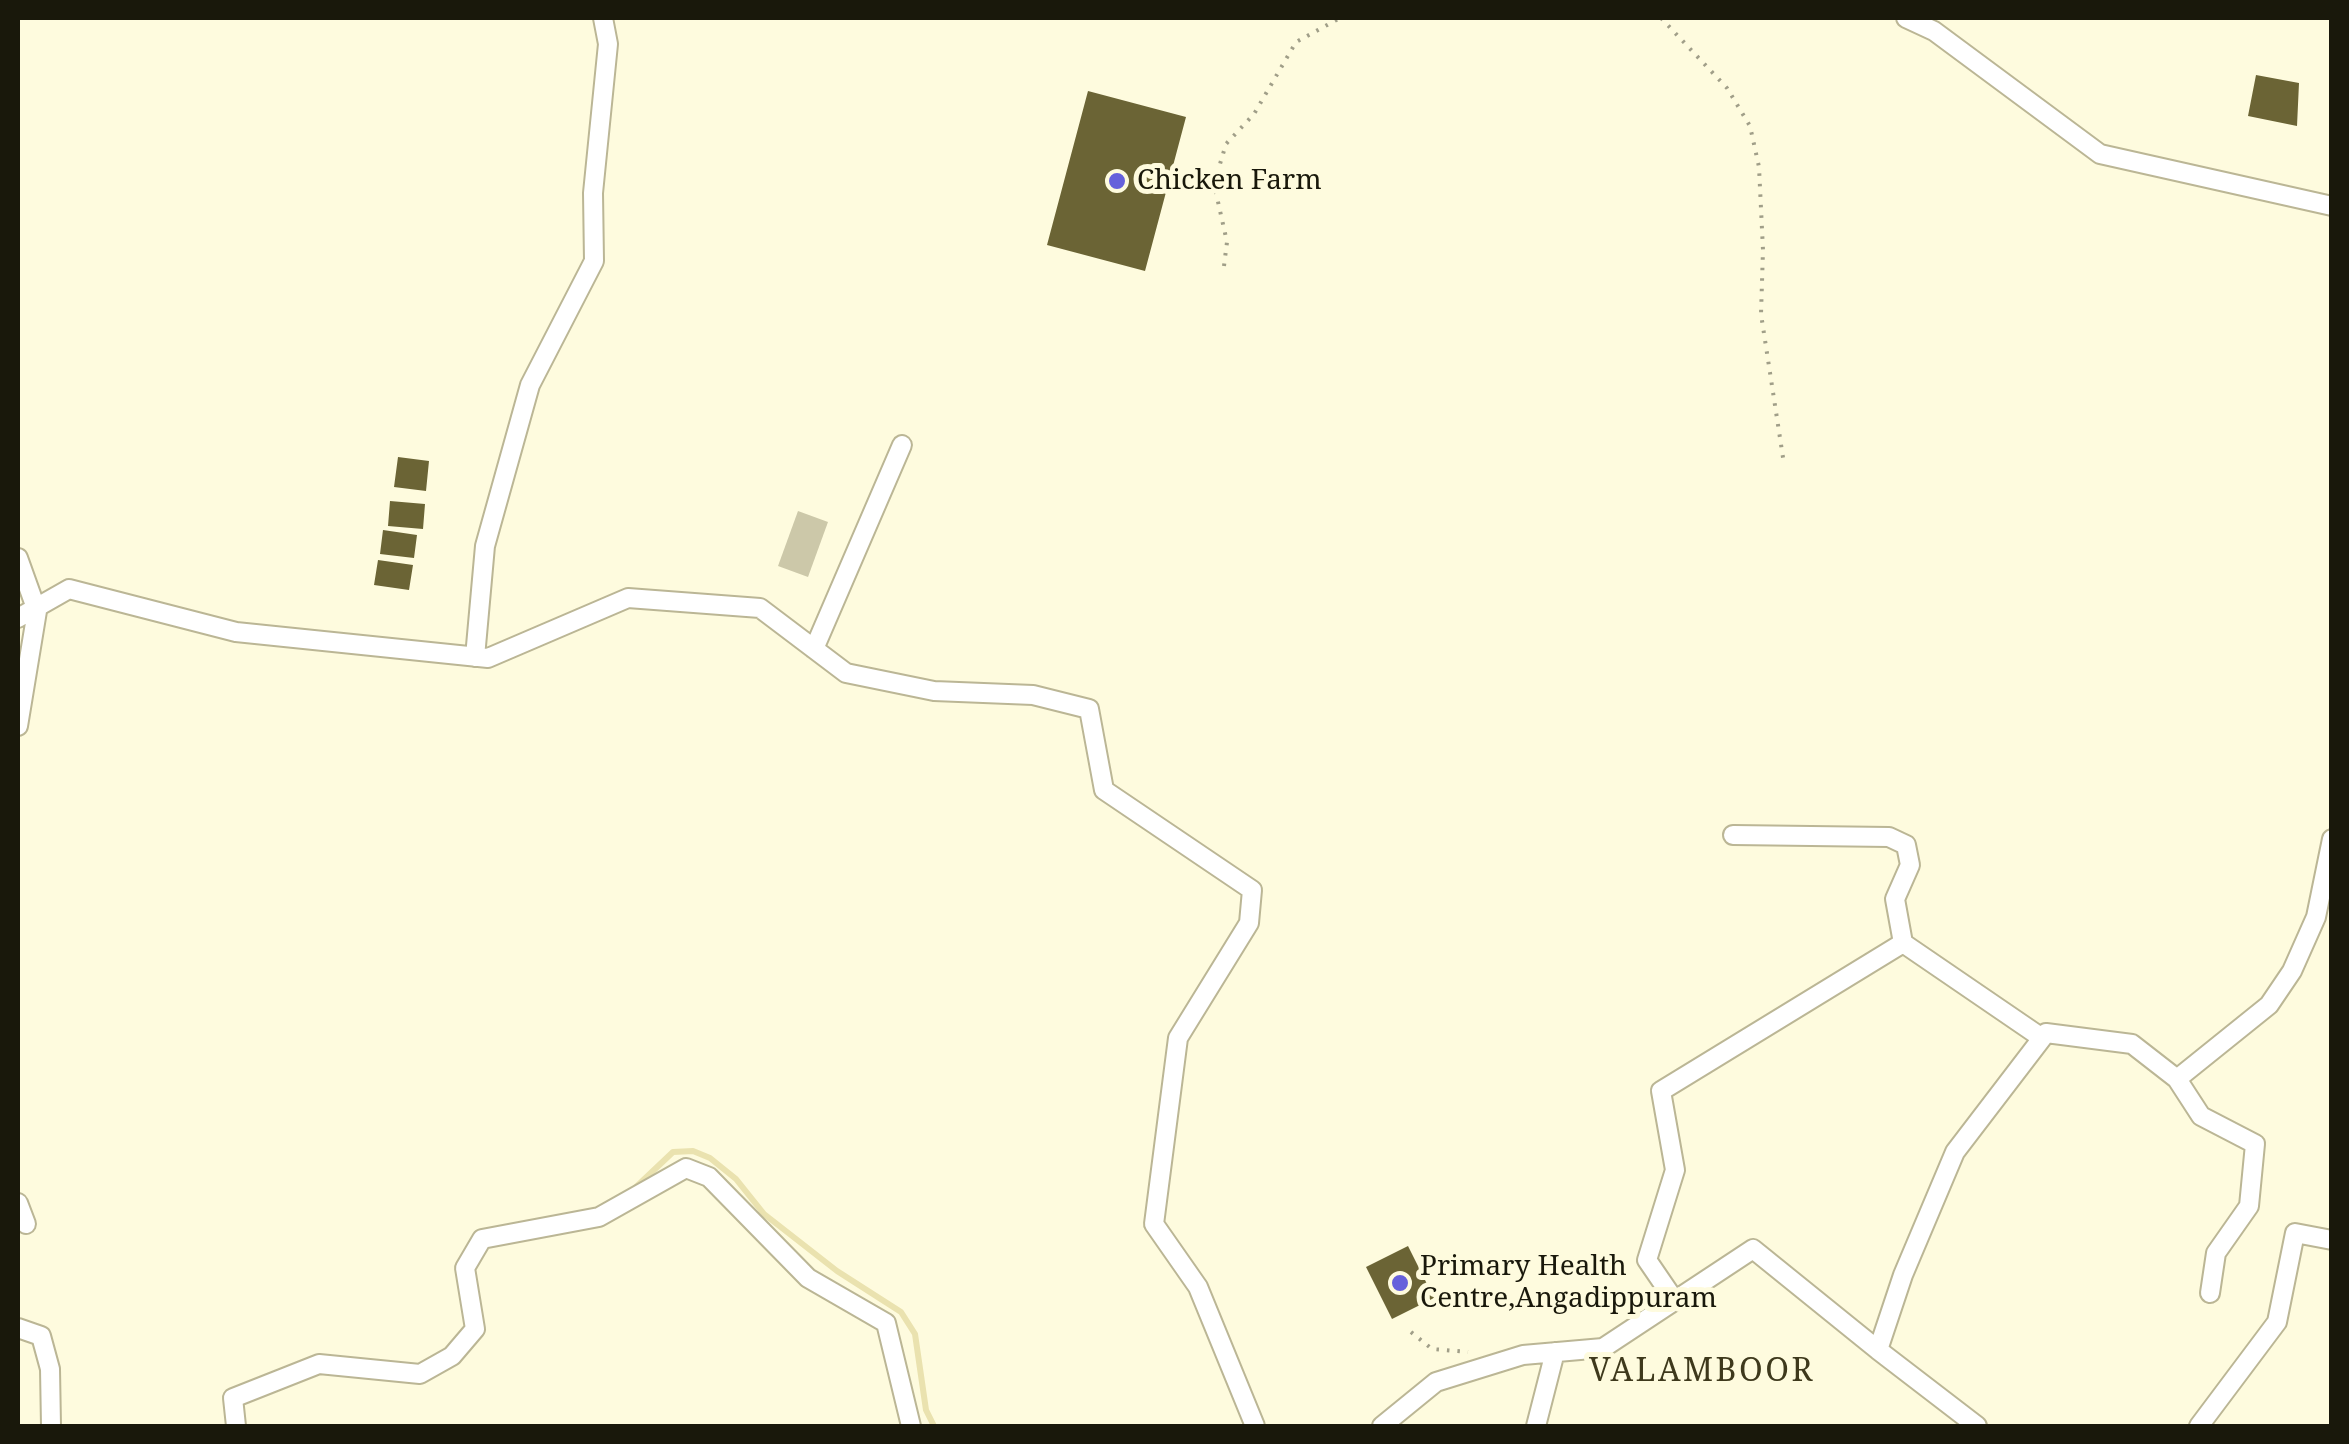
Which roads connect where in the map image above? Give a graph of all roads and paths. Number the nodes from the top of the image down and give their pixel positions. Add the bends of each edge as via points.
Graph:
1 (603, 18) edge
2 (1340, 18) edge
3 (1661, 18) edge
4 (1906, 18) edge
5 (2332, 206) edge
6 (1224, 266) dead end
7 (902, 446) dead end
8 (1784, 464) dead end
9 (18, 558) edge
10 (37, 611) junction
11 (18, 618) edge
12 (814, 650) junction
13 (476, 657) junction
14 (18, 726) edge
15 (1733, 835) dead end
16 (2332, 839) edge
17 (1903, 944) junction
18 (2042, 1038) junction
19 (2177, 1078) junction
20 (18, 1203) edge
21 (26, 1224) dead end
22 (2332, 1240) edge
23 (2210, 1293) dead end
24 (1675, 1301) junction
25 (18, 1328) edge
26 (1411, 1332) dead end
27 (1878, 1350) junction
28 (1555, 1352) junction
29 (1483, 1353) dead end
30 (50, 1426) edge
31 (236, 1426) edge
32 (911, 1426) edge
33 (1255, 1426) edge
34 (1382, 1426) edge
35 (1536, 1426) edge
36 (1977, 1426) edge
37 (2199, 1426) edge

1 - 13 street via 608,44 592,193 594,261 530,385 485,546
2 - 6 path via 1296,42 1254,114 1226,144 1214,184 1227,242
3 - 8 path via 1727,88 1750,126 1764,250 1761,314
4 - 5 street via 1934,31 2100,154
7 - 12 street
9 - 10 street
10 - 11 street
10 - 13 street via 70,589 236,632
10 - 14 street
12 - 13 street via 760,608 628,598 488,658
12 - 33 street via 846,673 934,690 1033,694 1089,709 1104,790 1252,890 1249,923 1178,1038 1154,1224 1198,1288
15 - 17 street via 1889,836 1906,845 1910,864 1895,899
16 - 19 street via 2316,917 2292,971 2268,1005
17 - 18 street
17 - 24 street via 1661,1091 1675,1170 1647,1260
18 - 19 street via 2132,1044
18 - 27 street via 1955,1152
19 - 23 street via 2201,1116 2255,1144 2250,1206 2216,1253
20 - 21 street
22 - 37 street via 2295,1233 2277,1322
24 - 27 street via 1753,1249
24 - 28 street via 1603,1348
25 - 30 street via 42,1336 50,1369
26 - 29 path via 1432,1349
27 - 36 street
28 - 34 street via 1436,1382
28 - 35 street
31 - 32 street via 233,1398 319,1364 420,1374 452,1356 475,1329 465,1268 482,1239 599,1217 686,1168 709,1177 808,1278 886,1324

